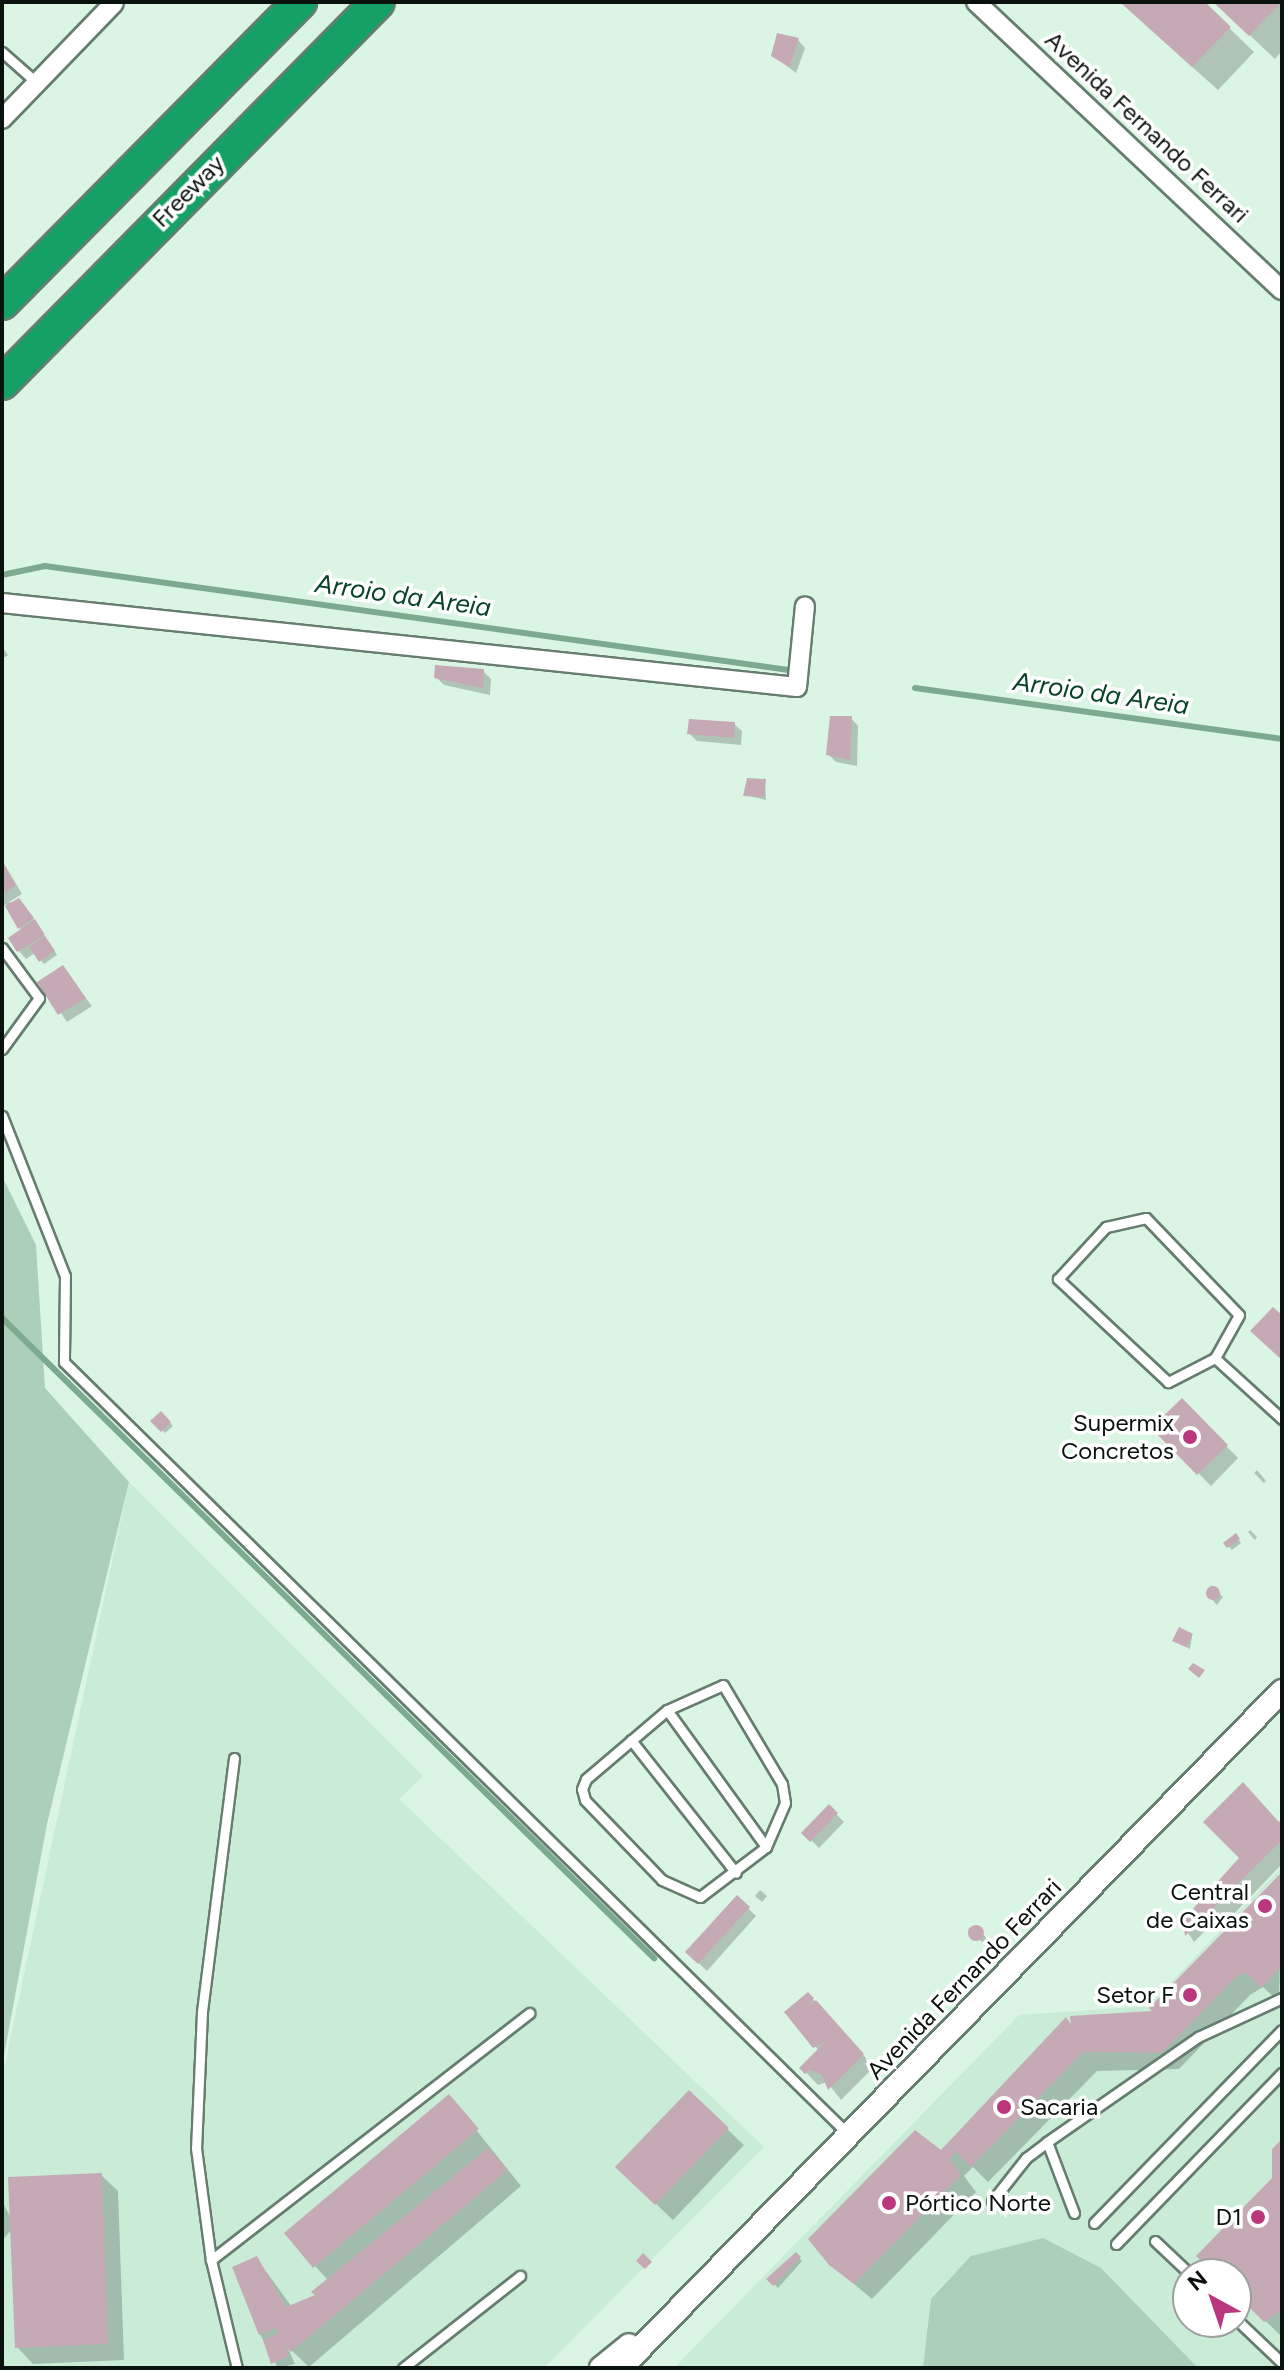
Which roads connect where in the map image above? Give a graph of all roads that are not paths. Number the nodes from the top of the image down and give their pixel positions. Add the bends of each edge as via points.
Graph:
1 (114, 2) edge
2 (300, 2) edge
3 (378, 2) edge
4 (976, 2) edge
5 (2, 52) edge
6 (37, 83) junction
7 (2, 119) edge
8 (1282, 290) edge
9 (2, 303) edge
10 (2, 383) edge
11 (2, 603) edge
12 (805, 606) dead end
13 (2, 948) edge
14 (2, 1049) edge
15 (2, 1116) edge
16 (1215, 1358) junction
17 (1282, 1419) edge
18 (1282, 1691) edge
19 (667, 1710) junction
20 (631, 1740) junction
21 (234, 1758) dead end
22 (766, 1847) junction
23 (736, 1873) junction
24 (1282, 1998) edge
25 (530, 2013) dead end
26 (1282, 2030) edge
27 (1282, 2073) edge
28 (848, 2134) junction
29 (1047, 2142) junction
30 (992, 2201) dead end
31 (1074, 2213) dead end
32 (1094, 2223) dead end
33 (1155, 2241) dead end
34 (1116, 2244) dead end
35 (1173, 2258) edge
36 (211, 2260) junction
37 (520, 2276) dead end
38 (682, 2301) junction
39 (1252, 2334) edge
40 (1282, 2363) edge
41 (237, 2368) edge
42 (403, 2368) edge
43 (601, 2368) edge
44 (621, 2368) edge

1 - 6 street
2 - 9 highway
3 - 10 highway, Freeway
4 - 8 street, Avenida Fernando Ferrari
5 - 6 lane
6 - 7 street
11 - 12 street via 797,687
13 - 14 lane via 39,998
15 - 28 lane via 65,1276 64,1362
16 - 16 lane via 1239,1315 1146,1218 1106,1227 1058,1279 1168,1382
16 - 17 lane
18 - 28 street, Avenida Fernando Ferrari
19 - 20 lane
19 - 22 lane
19 - 22 lane via 708,1688 723,1685 730,1693 782,1784 785,1803
20 - 23 lane
20 - 23 lane via 586,1779 585,1800 662,1880 683,1893 700,1897
21 - 36 lane via 202,2012 196,2148
22 - 23 lane
24 - 29 lane via 1198,2037
25 - 36 lane
26 - 32 lane
27 - 34 lane
28 - 38 street, Avenida Fernando Ferrari
29 - 30 lane via 1026,2158
29 - 31 lane
33 - 35 lane
36 - 41 lane
37 - 42 lane
38 - 43 street, Avenida Fernando Ferrari
38 - 44 street, Avenida Fernando Ferrari
39 - 40 lane

